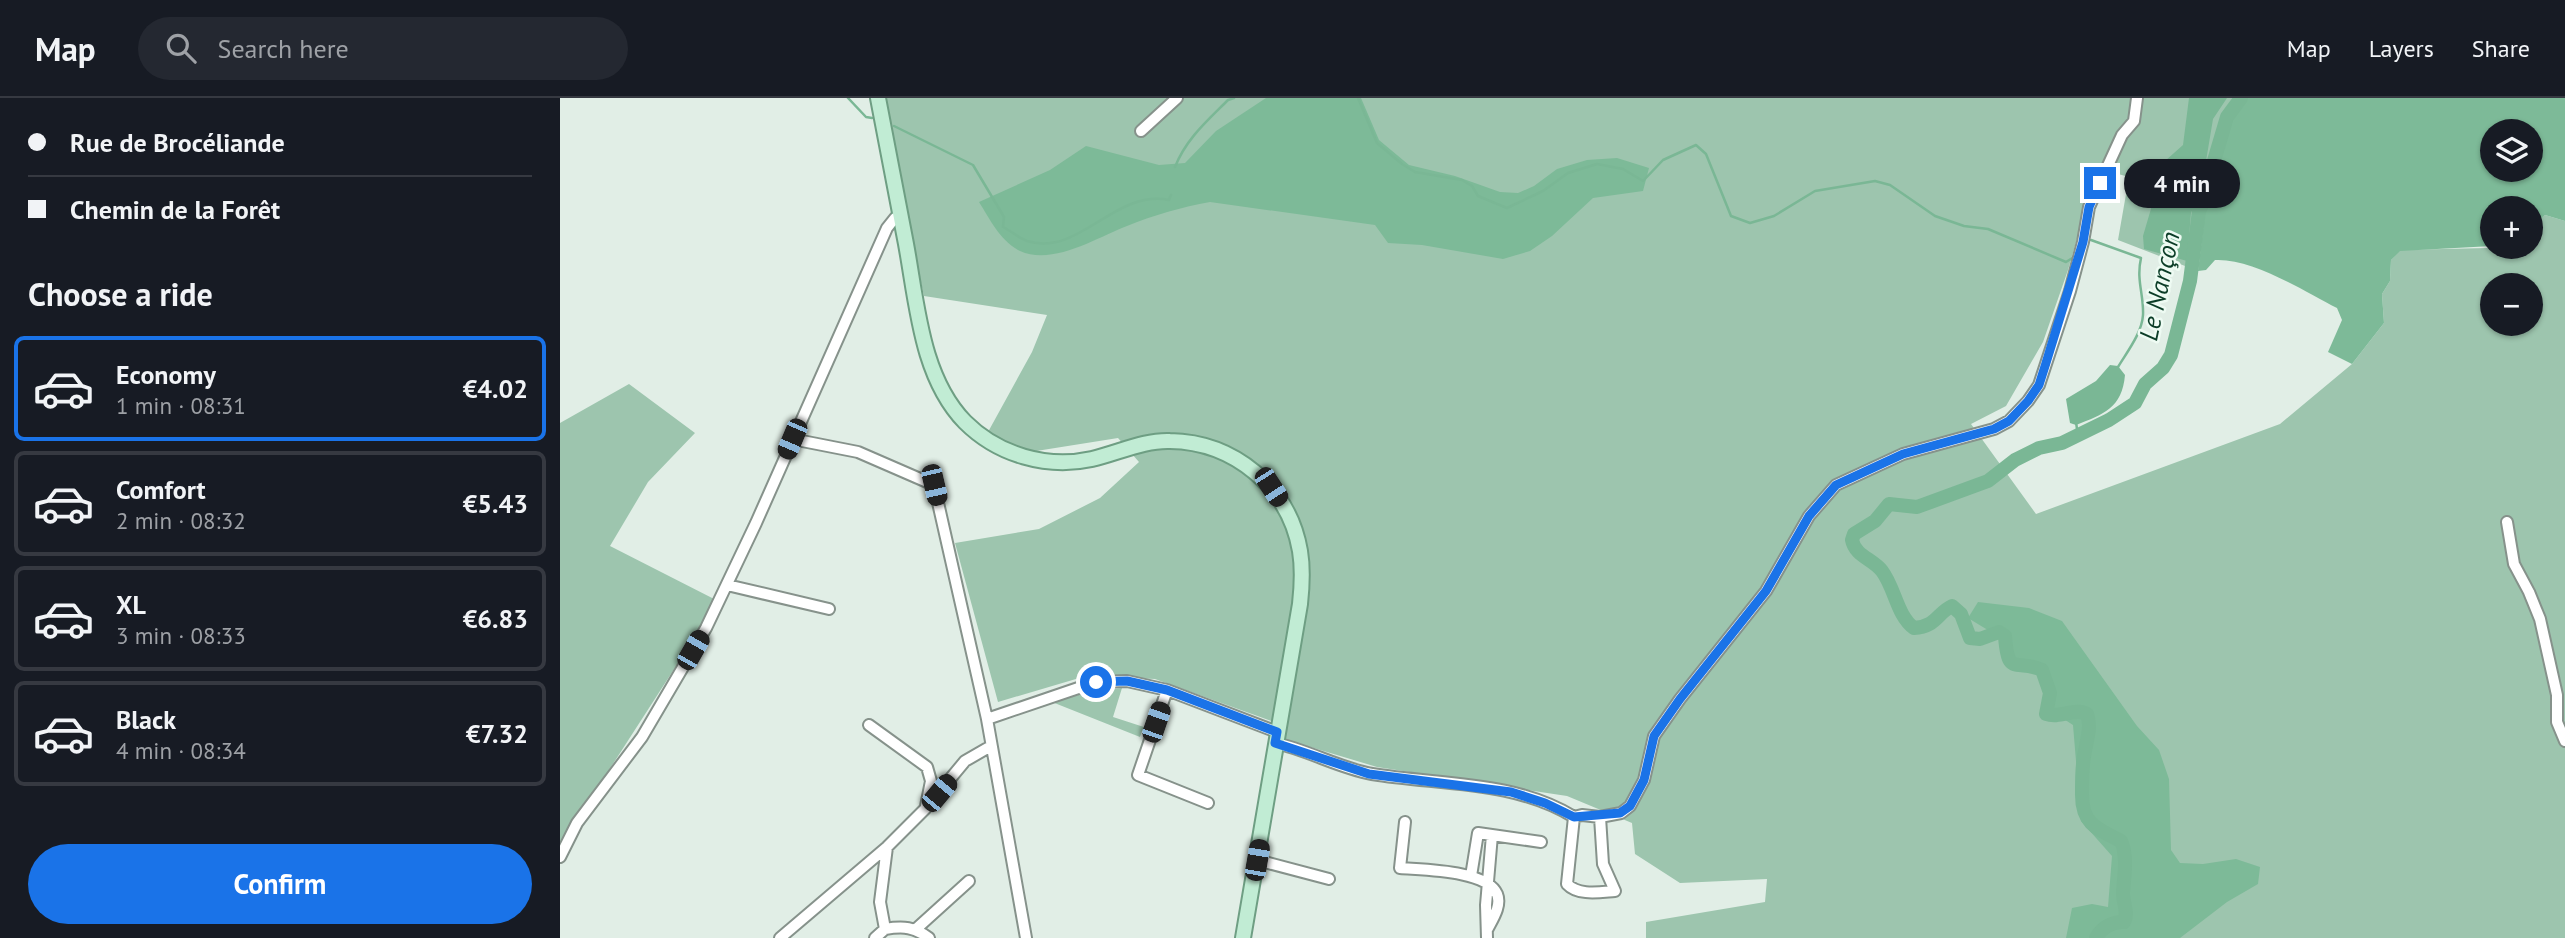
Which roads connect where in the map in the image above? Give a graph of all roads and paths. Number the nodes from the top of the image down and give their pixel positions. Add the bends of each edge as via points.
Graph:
1 (878, 98) edge
2 (1177, 98) edge
3 (2137, 98) edge
4 (1141, 131) dead end
5 (901, 216) junction
6 (792, 439) junction
7 (2507, 522) dead end
8 (726, 585) junction
9 (829, 609) dead end
10 (1167, 690) junction
11 (987, 719) junction
12 (869, 725) dead end
13 (1276, 738) junction
14 (2565, 741) edge
15 (991, 746) junction
16 (1208, 803) dead end
17 (925, 809) junction
18 (1574, 817) junction
19 (1600, 817) junction
20 (1405, 822) dead end
21 (1492, 835) junction
22 (1541, 842) dead end
23 (887, 848) junction
24 (560, 857) edge
25 (1257, 860) junction
26 (865, 866) junction
27 (1472, 876) junction
28 (1329, 879) dead end
29 (882, 881) junction
30 (969, 881) dead end
31 (1488, 882) junction
32 (885, 929) junction
33 (916, 929) junction
34 (1487, 934) edge
35 (780, 938) edge
36 (875, 938) edge
37 (929, 938) edge
38 (1026, 938) edge
39 (1243, 938) edge

1 - 5 main road
2 - 4 street
3 - 19 street via 2134,121 2122,135 2089,207 2070,291 2039,385 2028,401 1994,429 1903,454 1836,485 1809,516 1766,591 1654,736 1644,780 1630,806
5 - 6 street via 887,228
5 - 13 main road via 932,365 953,409 984,439 1003,450 1043,461 1091,459 1168,441 1193,443 1237,459 1271,487 1289,514 1303,575
6 - 8 street
6 - 11 street via 858,452 934,485
7 - 14 street via 2514,564 2540,619 2557,695 2557,722
8 - 9 street
8 - 24 street via 642,737 577,823
10 - 11 street via 1127,681 1096,682
10 - 13 street
10 - 16 street via 1138,775
11 - 15 street
12 - 17 street via 927,767 931,781
13 - 18 street via 1369,774 1511,792
13 - 25 main road
15 - 17 street via 965,761
15 - 38 street
17 - 23 street
18 - 19 street
18 - 19 street via 1567,884 1582,892 1615,891 1603,864
20 - 27 street via 1400,869
21 - 22 street
21 - 27 street via 1478,833
21 - 31 street
23 - 26 street
23 - 29 street
25 - 28 street
25 - 39 main road
26 - 29 street
26 - 35 street
27 - 31 street
29 - 32 street
30 - 33 street
31 - 34 street
32 - 33 street
32 - 36 street
33 - 37 street

